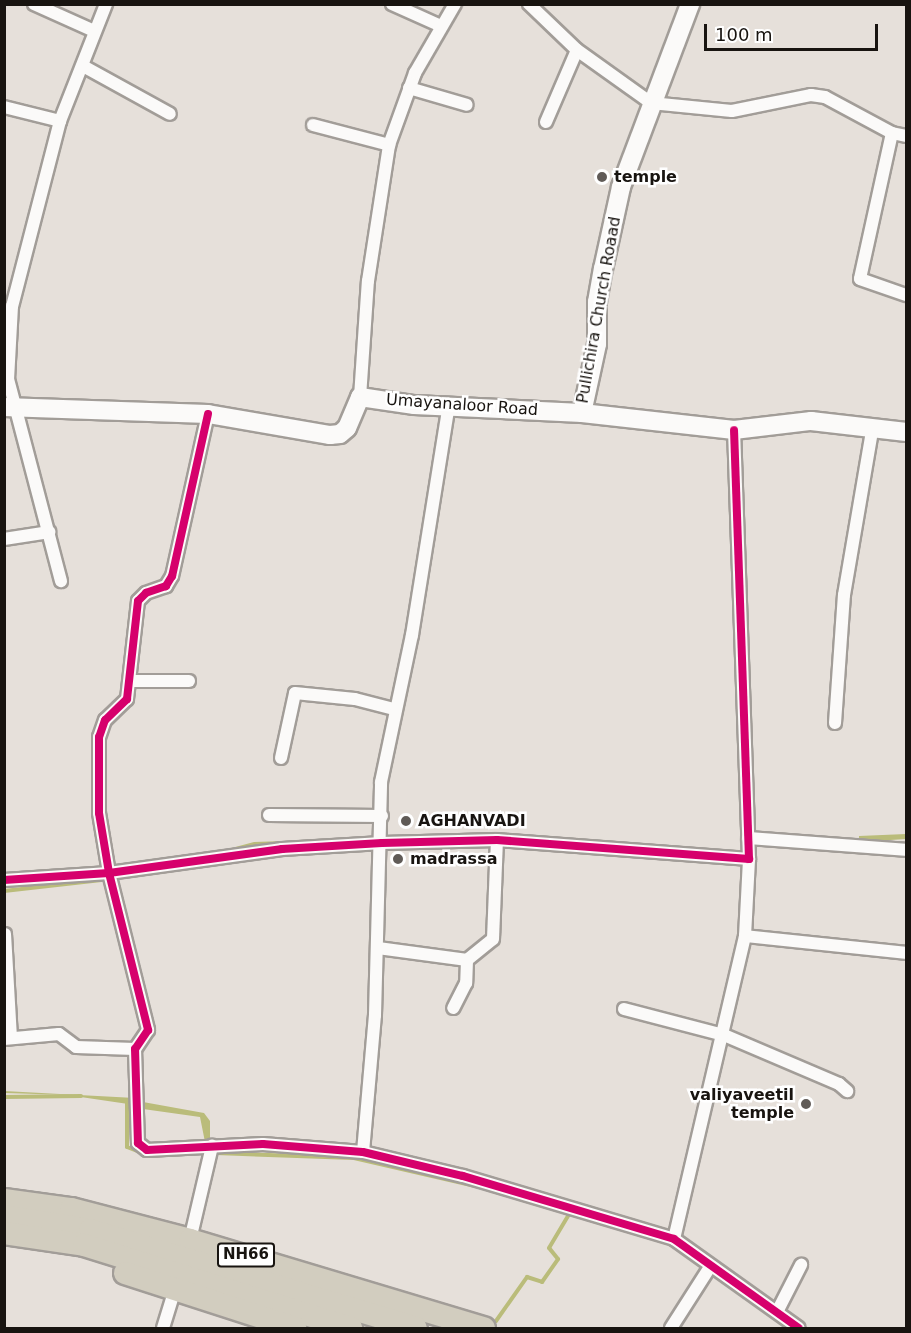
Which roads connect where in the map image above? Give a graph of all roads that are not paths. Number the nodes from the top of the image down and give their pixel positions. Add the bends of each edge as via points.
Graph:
1 (34, 4) edge
2 (106, 4) edge
3 (392, 4) edge
4 (455, 4) edge
5 (529, 4) edge
6 (690, 4) edge
7 (441, 26) junction
8 (94, 31) junction
9 (577, 50) junction
10 (83, 66) junction
11 (409, 88) junction
12 (651, 103) junction
13 (467, 105) dead end
14 (4, 107) edge
15 (170, 114) dead end
16 (60, 121) junction
17 (546, 122) dead end
18 (313, 125) dead end
19 (892, 133) junction
20 (906, 136) edge
21 (389, 145) junction
22 (906, 295) edge
23 (360, 397) junction
24 (450, 405) junction
25 (10, 407) edge
26 (582, 412) junction
27 (208, 414) junction
28 (873, 426) junction
29 (734, 430) junction
30 (906, 432) edge
31 (49, 532) junction
32 (4, 539) edge
33 (61, 581) dead end
34 (132, 681) junction
35 (189, 681) dead end
36 (394, 709) junction
37 (835, 723) dead end
38 (281, 758) dead end
39 (269, 815) dead end
40 (382, 816) junction
41 (748, 838) junction
42 (497, 840) junction
43 (382, 843) junction
44 (906, 849) edge
45 (749, 859) junction
46 (109, 873) junction
47 (4, 880) edge
48 (5, 934) edge
49 (745, 936) junction
50 (378, 948) junction
51 (906, 953) edge
52 (467, 960) junction
53 (453, 1008) dead end
54 (624, 1009) dead end
55 (724, 1035) junction
56 (8, 1038) edge
57 (135, 1049) junction
58 (847, 1091) dead end
59 (212, 1146) junction
60 (363, 1152) junction
61 (4, 1200) edge
62 (4, 1216) edge
63 (4, 1233) edge
64 (190, 1239) junction
65 (674, 1239) junction
66 (4, 1246) edge
67 (801, 1265) dead end
68 (710, 1267) junction
69 (175, 1289) junction
70 (778, 1310) junction
71 (163, 1329) edge
72 (296, 1329) edge
73 (351, 1329) edge
74 (416, 1329) edge
75 (484, 1329) edge
76 (671, 1329) edge
77 (799, 1329) edge

1 - 8 street
2 - 8 street
3 - 7 street
4 - 7 street
5 - 9 street
6 - 12 main road, Pullichira Church Roaad
7 - 11 street
8 - 10 street
9 - 12 street
9 - 17 street
10 - 15 street
10 - 16 street
11 - 13 street
11 - 21 street
12 - 19 street via 732,111 798,97 825,97
12 - 26 main road, Pullichira Church Roaad via 621,187 601,280 597,344
14 - 16 street
16 - 25 street via 12,306
18 - 21 street
19 - 20 street
19 - 22 street via 860,279
21 - 23 street via 368,281
23 - 24 main road, Umayanaloor Road via 414,405
23 - 27 main road via 347,428 340,434
24 - 26 main road, Umayanaloor Road
24 - 36 street via 412,635
25 - 27 main road
25 - 31 street
26 - 29 main road, Umayanaloor Road
27 - 34 street via 172,576 166,586 146,592 138,601
28 - 29 main road, Umayanaloor Road via 811,421
28 - 30 main road, Umayanaloor Road
28 - 37 street via 844,595
29 - 41 street
31 - 32 street
31 - 33 street
34 - 35 street
34 - 46 street via 127,699 105,720 99,737 99,813
36 - 38 street via 313,692 295,693
36 - 40 street via 381,782
39 - 40 street
40 - 43 street
41 - 44 street
41 - 45 street
42 - 43 street
42 - 45 street
42 - 52 street via 493,939
43 - 46 street via 282,849
43 - 50 street
45 - 49 street
46 - 47 street
46 - 57 street via 148,1030
48 - 56 street
49 - 51 street
49 - 55 street
50 - 52 street
50 - 60 street
52 - 53 street via 466,983
54 - 55 street
55 - 58 street via 839,1084
55 - 65 street
56 - 57 street via 59,1034 76,1047
57 - 59 street via 138,1143 142,1148
59 - 60 street via 263,1144
59 - 64 street
60 - 65 street via 463,1176
61 - 64 highway, NH66 via 71,1209
62 - 74 highway via 90,1230
63 - 73 highway via 84,1245
64 - 75 highway, NH66
65 - 68 street
66 - 69 highway via 66,1254
67 - 70 street
68 - 70 street
68 - 76 street
69 - 71 street
69 - 72 highway
70 - 77 street

